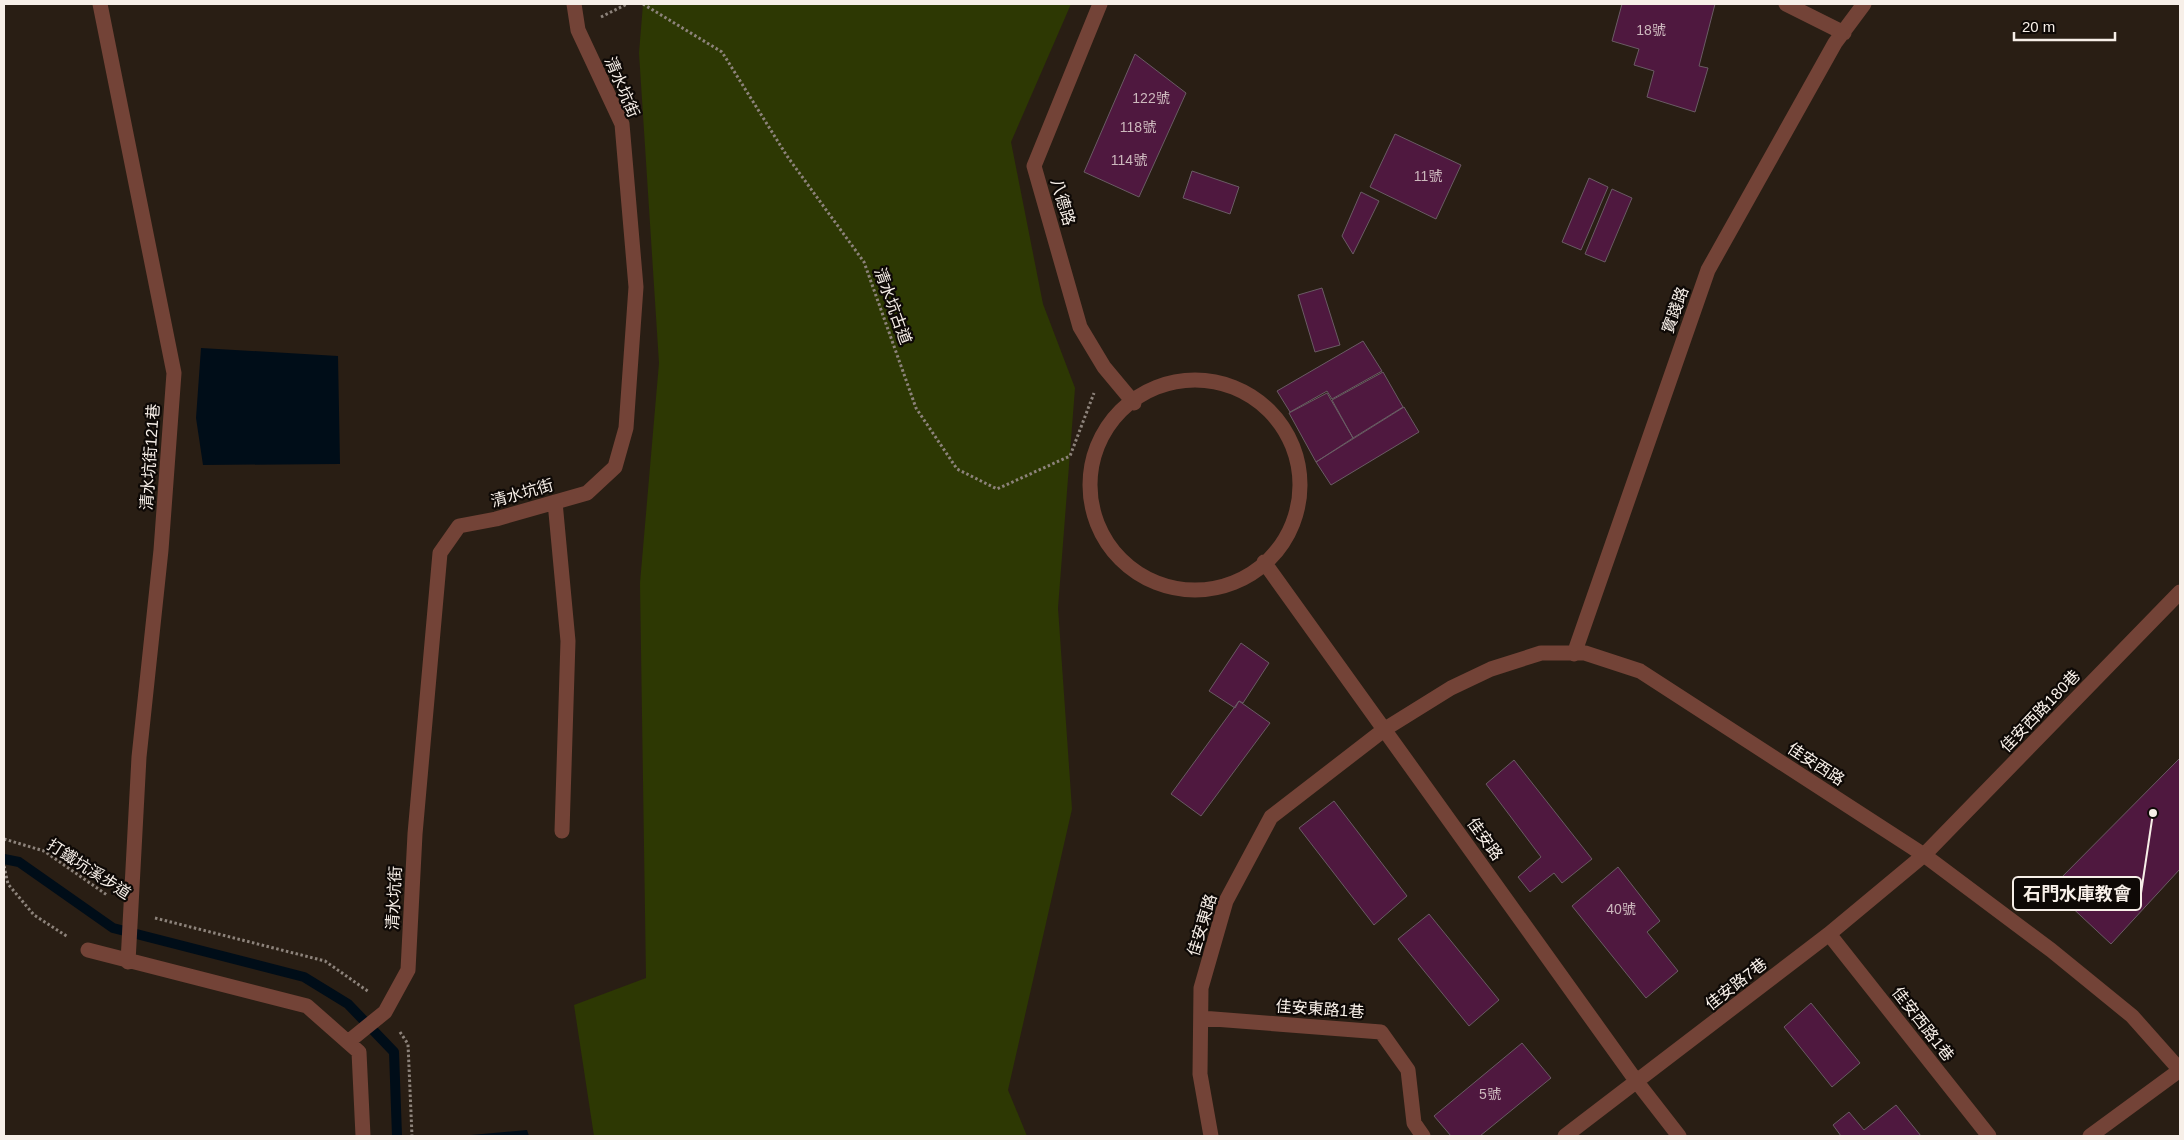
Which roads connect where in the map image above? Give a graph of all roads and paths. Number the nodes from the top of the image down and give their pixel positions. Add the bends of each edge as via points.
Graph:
1 (100, 4) edge
2 (574, 4) edge
3 (643, 4) edge
4 (1100, 4) edge
5 (1786, 4) edge
6 (1864, 4) edge
7 (1844, 33) junction
8 (1104, 367) junction
9 (1134, 403) junction
10 (555, 502) junction
11 (1264, 562) junction
12 (2180, 592) edge
13 (1574, 654) junction
14 (1385, 729) junction
15 (562, 831) dead end
16 (4, 839) edge
17 (1924, 855) junction
18 (5, 866) edge
19 (132, 915) junction
20 (1829, 934) junction
21 (88, 950) joint
22 (129, 954) junction
23 (1201, 1018) junction
24 (351, 1038) junction
25 (2180, 1070) edge
26 (1637, 1082) junction
27 (363, 1136) edge
28 (1211, 1136) edge
29 (1423, 1136) edge
30 (1565, 1136) edge
31 (1679, 1136) edge
32 (1989, 1136) edge
33 (2090, 1136) edge

1 - 19 lane, 清水坑街121巷 via 174,373 161,550 139,757
2 - 10 lane, 清水坑街 via 578,30 622,124 636,287 626,428 615,467 587,493
3 - 8 path, 清水坑古道 via 722,52 787,156 864,262 916,408 957,469 997,489 1070,456
4 - 8 lane, 八德路 via 1034,166 1080,327
5 - 7 lane
6 - 7 lane, 實踐路
7 - 13 lane, 實踐路 via 1835,43 1708,270
8 - 9 lane, 八德路
9 - 11 lane via 1155,387 1182,379 1210,379 1236,387 1260,401 1280,420 1293,444 1300,471 1300,499 1293,526 1284,542
9 - 11 lane via 1112,420 1098,444 1091,471 1090,498 1097,526 1111,550 1130,569 1154,583 1181,590 1209,590 1236,584
10 - 15 lane via 568,641
10 - 24 lane, 清水坑街 via 459,526 440,553 415,834 408,970 385,1012
11 - 14 lane, 佳安路
12 - 17 lane, 佳安西路180巷
13 - 14 lane, 佳安西路 via 1541,653 1491,669 1452,688
13 - 17 lane, 佳安西路 via 1585,653 1640,671
14 - 23 lane, 佳安東路 via 1271,817 1226,901 1201,988
14 - 26 lane, 佳安路
16 - 19 path, 打鐵坑溪步道 via 44,852
17 - 20 lane, 佳安路7巷
17 - 25 lane, 佳安西路 via 2051,950 2132,1016
18 - 21 path via 8,884 34,915
19 - 22 lane, 清水坑街121巷
20 - 26 lane, 佳安路7巷
20 - 32 lane, 佳安西路1巷
21 - 22 lane
22 - 24 lane via 307,1006
23 - 28 lane, 佳安東路 via 1200,1074
23 - 29 lane, 佳安東路1巷 via 1380,1032 1408,1070 1414,1123
24 - 27 lane via 360,1052
25 - 33 lane
26 - 30 lane, 佳安路7巷
26 - 31 lane, 佳安路

